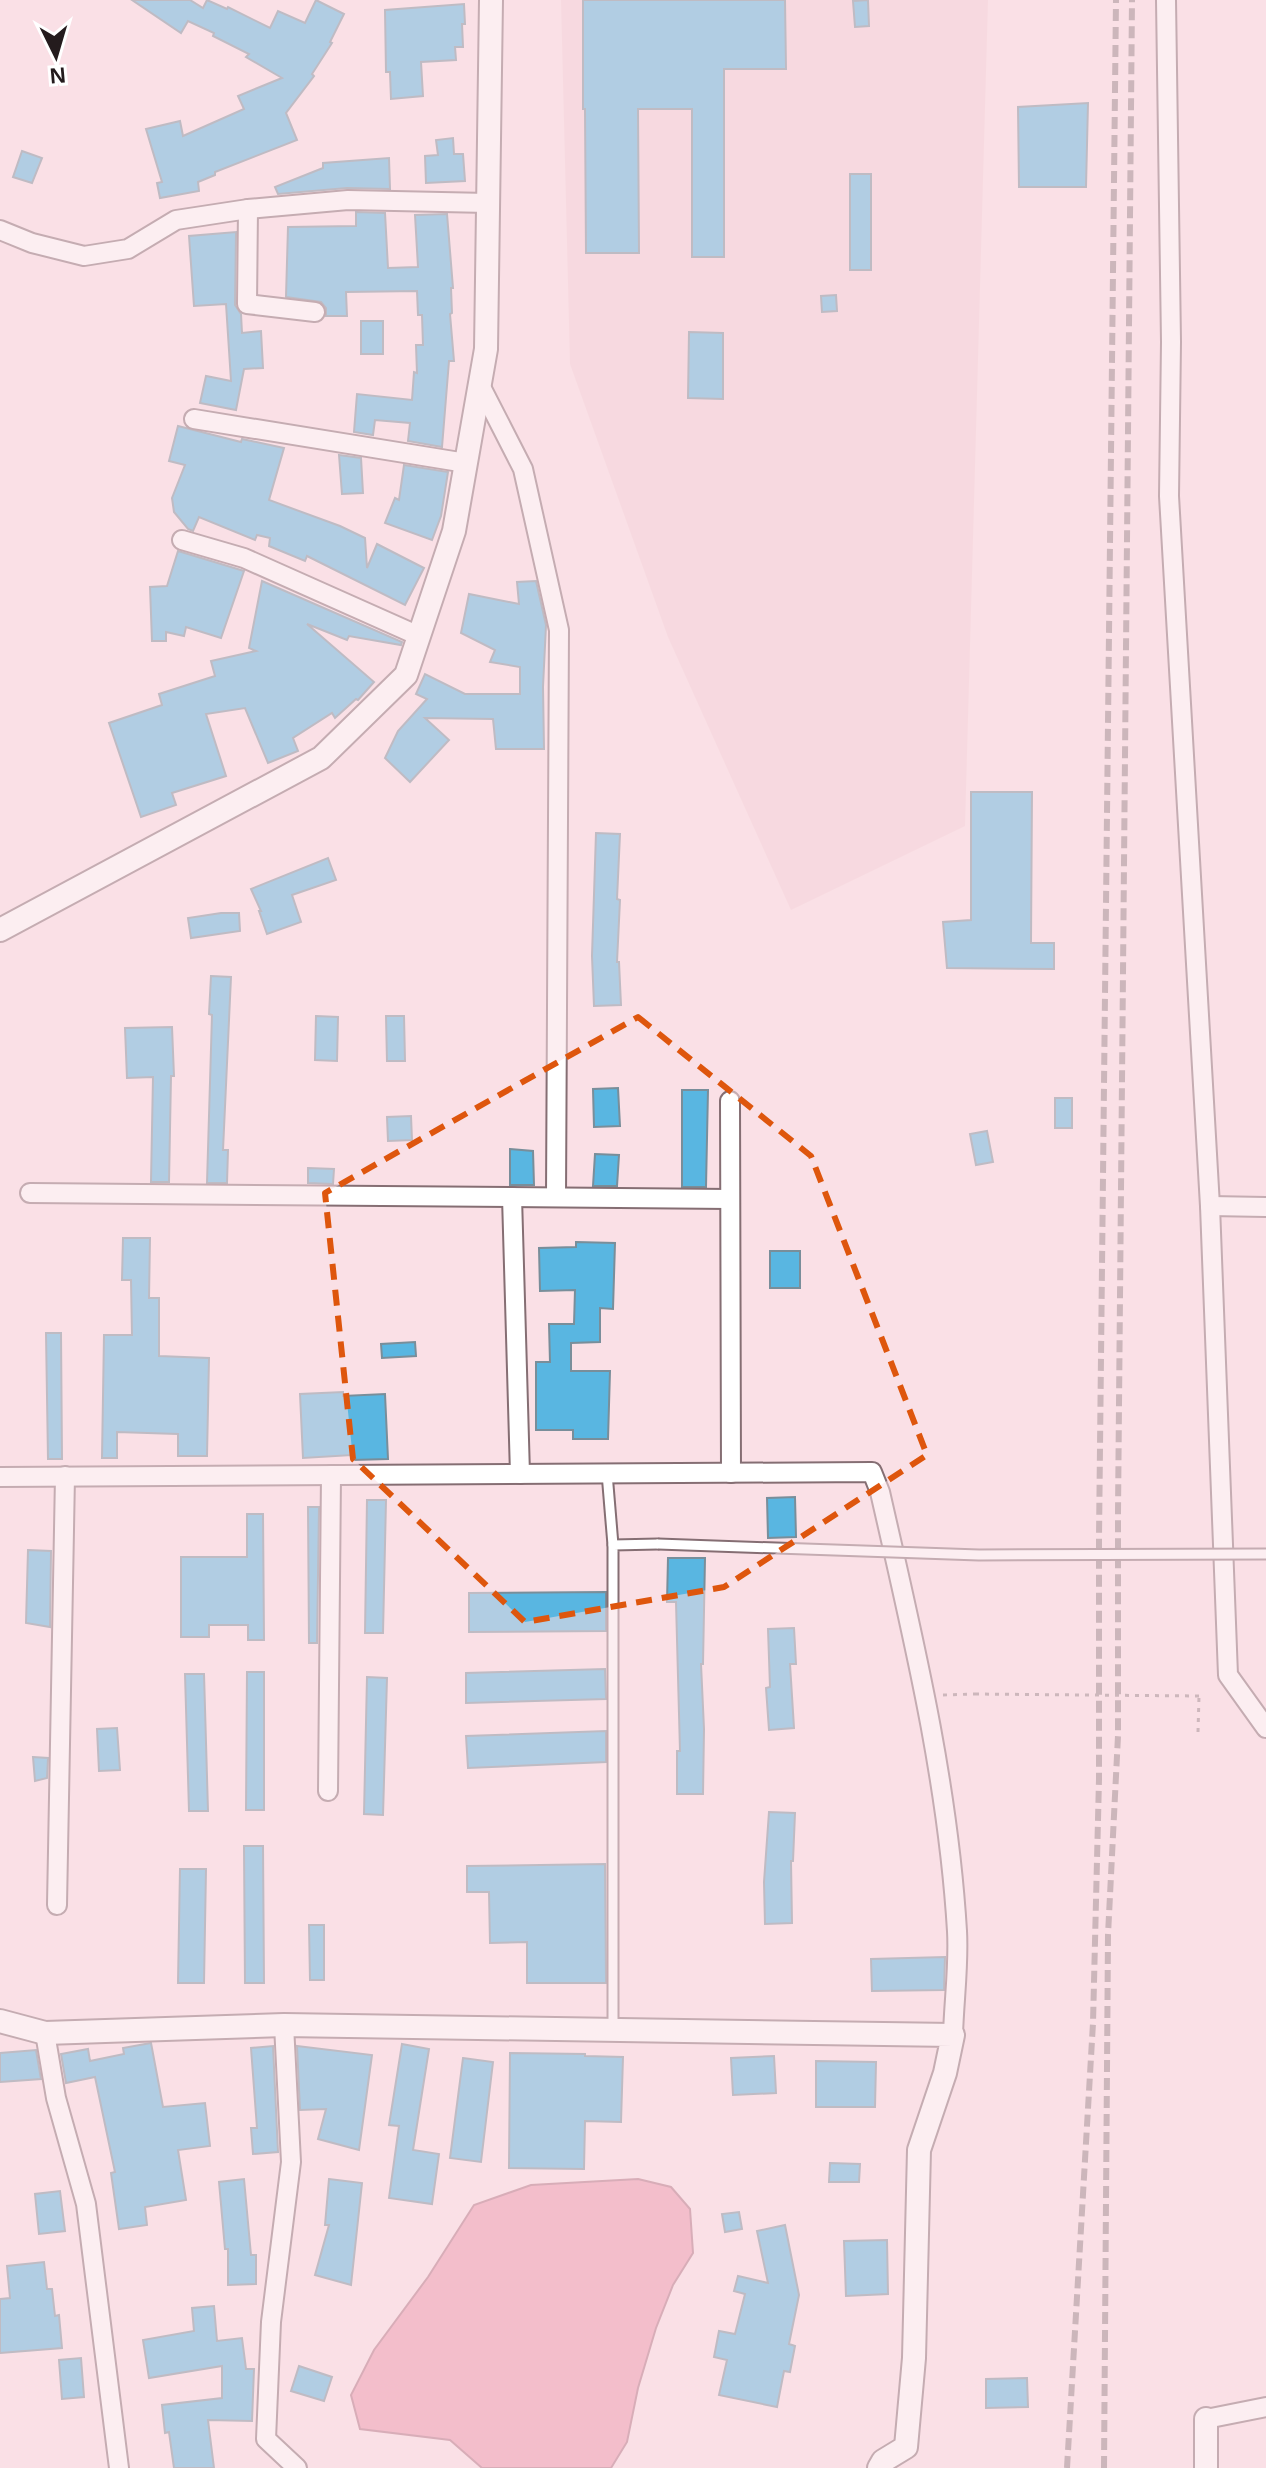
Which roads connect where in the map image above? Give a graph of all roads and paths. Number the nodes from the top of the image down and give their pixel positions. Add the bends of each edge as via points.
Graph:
1 (491, 0) edge
2 (1166, 0) edge
3 (488, 203) junction
4 (248, 209) junction
5 (0, 230) edge
6 (315, 312) dead end
7 (480, 385) junction
8 (194, 419) dead end
9 (466, 463) junction
10 (182, 540) dead end
11 (419, 636) junction
12 (0, 930) edge
13 (730, 1101) dead end
14 (30, 1193) dead end
15 (512, 1197) junction
16 (556, 1197) junction
17 (730, 1199) junction
18 (1210, 1206) junction
19 (1266, 1207) edge
20 (607, 1473) junction
21 (731, 1473) junction
22 (520, 1474) junction
23 (331, 1475) junction
24 (65, 1476) junction
25 (0, 1477) edge
26 (613, 1545) junction
27 (1266, 1554) edge
28 (927, 1695) junction
29 (1266, 1728) edge
30 (1198, 1732) dead end
31 (328, 1791) dead end
32 (57, 1905) dead end
33 (0, 2021) edge
34 (284, 2025) junction
35 (613, 2030) junction
36 (45, 2033) junction
37 (953, 2035) junction
38 (1266, 2407) edge
39 (1206, 2419) joint
40 (906, 2458) edge
41 (119, 2468) edge
42 (297, 2468) edge
43 (879, 2468) edge
44 (1206, 2468) edge

1 - 3 street
2 - 18 street via 1169,496
3 - 4 street via 348,200
3 - 7 street via 486,349
4 - 5 street via 176,220 128,249 84,256
4 - 6 street via 247,304
7 - 9 street
7 - 16 street via 523,469 559,630
8 - 9 street
9 - 11 street via 454,531
10 - 11 street via 244,558
11 - 12 street via 406,675 321,758
13 - 17 street
14 - 15 street
15 - 16 street
15 - 22 street
16 - 17 street
17 - 21 street
18 - 19 street
18 - 29 street via 1228,1675
20 - 21 street
20 - 22 street
20 - 26 lane
21 - 28 street via 872,1472
22 - 23 street
23 - 24 street
23 - 31 street
24 - 25 street
24 - 32 street
26 - 27 lane, bridge via 979,1555
26 - 35 lane
28 - 30 path, bridge via 1199,1696
28 - 37 street via 946,1813 957,1934
33 - 36 street
34 - 35 street
34 - 36 street
34 - 42 street via 291,2162 271,2322 266,2439
35 - 37 street
36 - 41 street via 56,2098 86,2204
37 - 40 street via 919,2150
38 - 39 street
39 - 44 street
40 - 43 street via 883,2461

